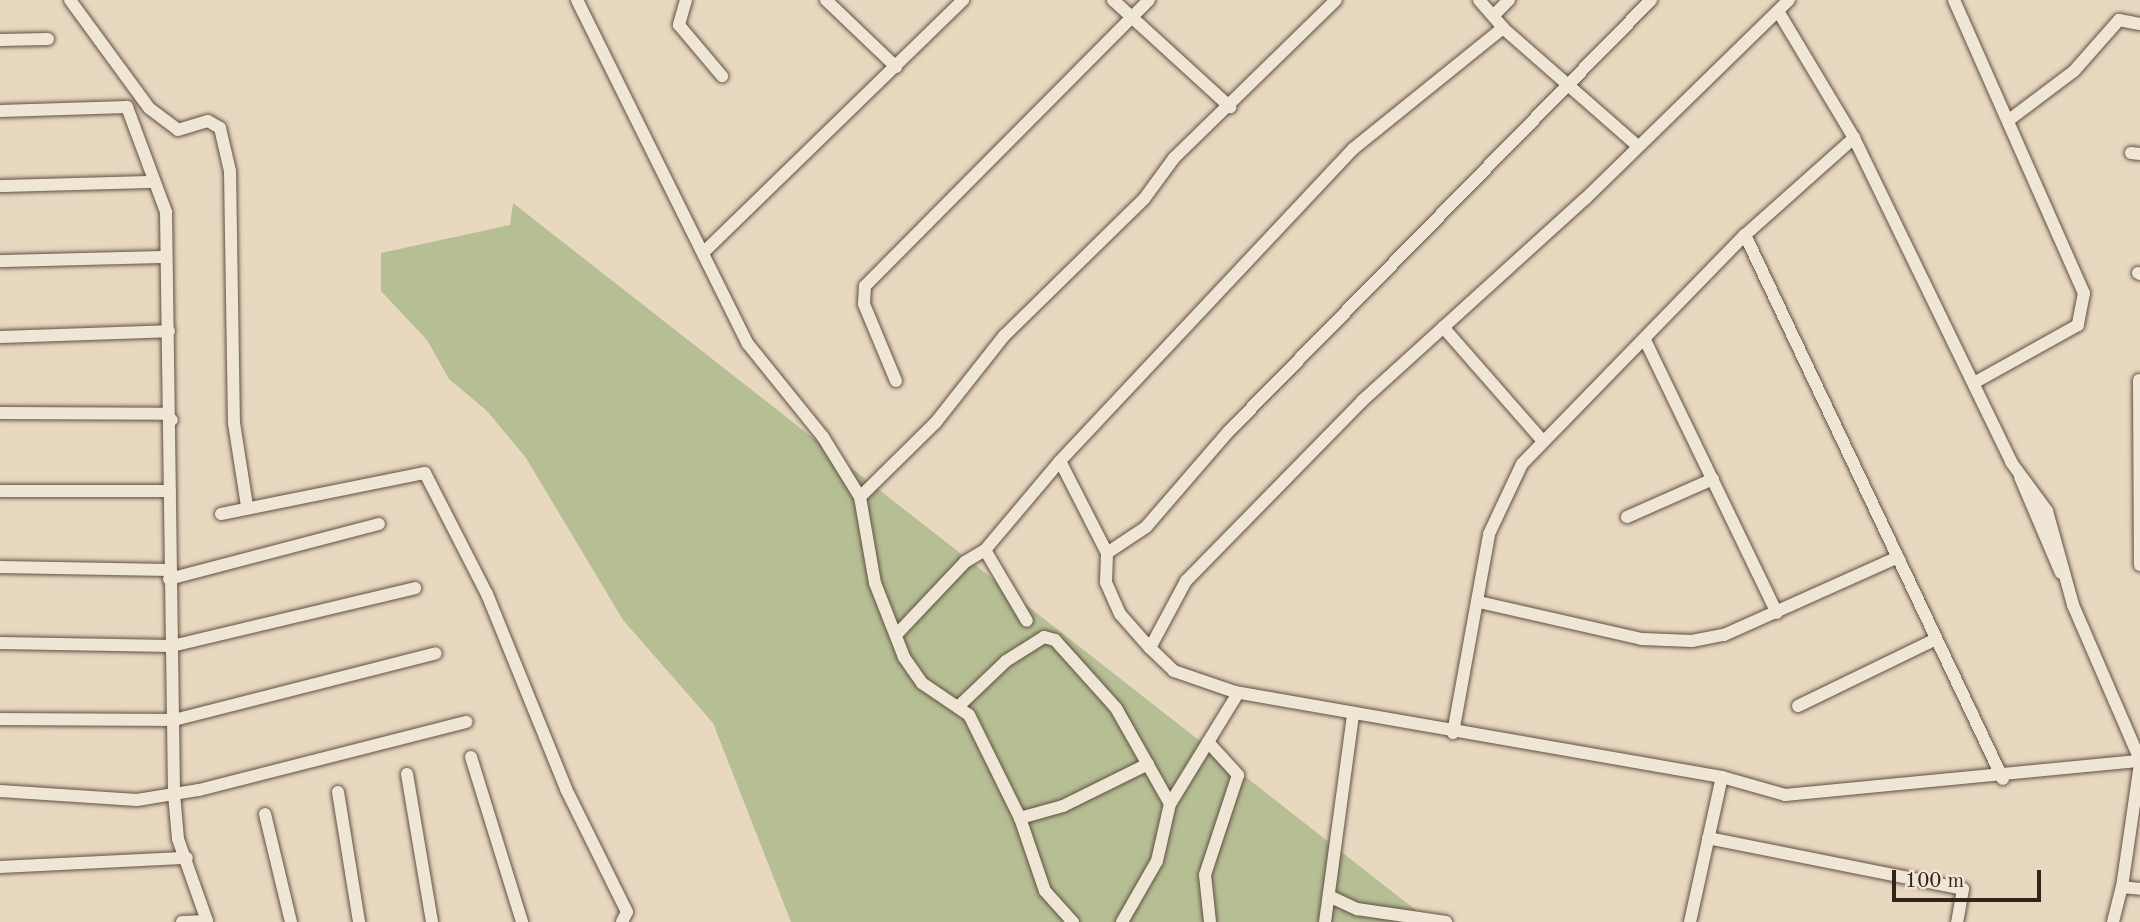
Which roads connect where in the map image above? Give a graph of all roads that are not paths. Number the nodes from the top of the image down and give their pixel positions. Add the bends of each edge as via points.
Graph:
1 (70, 0) edge
2 (577, 0) edge
3 (686, 0) edge
4 (825, 0) edge
5 (963, 0) edge
6 (1113, 0) edge
7 (1149, 0) edge
8 (1336, 0) edge
9 (1479, 0) edge
10 (1509, 0) edge
11 (1651, 0) edge
12 (1788, 0) edge
13 (1960, 3) edge
14 (1778, 11) junction
15 (1495, 14) junction
16 (1132, 18) junction
17 (2140, 24) edge
18 (1503, 28) junction
19 (48, 39) dead end
20 (0, 40) edge
21 (896, 67) junction
22 (722, 76) dead end
23 (1569, 85) junction
24 (1230, 107) junction
25 (0, 111) edge
26 (2009, 120) junction
27 (1854, 138) junction
28 (1638, 146) junction
29 (152, 183) junction
30 (0, 186) edge
31 (1745, 235) junction
32 (706, 250) junction
33 (166, 257) junction
34 (0, 261) edge
35 (1443, 327) junction
36 (169, 331) junction
37 (0, 337) edge
38 (1645, 340) junction
39 (2139, 380) edge
40 (896, 381) dead end
41 (1974, 383) junction
42 (0, 413) edge
43 (172, 420) junction
44 (1542, 440) junction
45 (1060, 461) junction
46 (1713, 479) junction
47 (0, 491) edge
48 (170, 491) junction
49 (860, 497) junction
50 (247, 506) junction
51 (221, 514) dead end
52 (1627, 517) dead end
53 (379, 524) dead end
54 (985, 550) junction
55 (1107, 553) junction
56 (1894, 559) junction
57 (2140, 565) edge
58 (0, 567) edge
59 (169, 575) junction
60 (415, 587) dead end
61 (1479, 602) junction
62 (1777, 612) junction
63 (1027, 621) dead end
64 (896, 635) junction
65 (1934, 640) junction
66 (0, 643) edge
67 (172, 646) junction
68 (1150, 648) junction
69 (436, 653) dead end
70 (1235, 692) junction
71 (960, 705) junction
72 (1798, 706) dead end
73 (1353, 716) junction
74 (0, 719) edge
75 (174, 720) junction
76 (466, 722) dead end
77 (1454, 733) junction
78 (1208, 742) junction
79 (471, 757) dead end
80 (2140, 761) edge
81 (1148, 764) junction
82 (407, 774) dead end
83 (1722, 777) junction
84 (2003, 779) junction
85 (0, 791) edge
86 (338, 792) dead end
87 (174, 794) junction
88 (1170, 804) junction
89 (265, 814) dead end
90 (1020, 818) junction
91 (1708, 838) junction
92 (187, 859) junction
93 (0, 867) edge
94 (2122, 887) junction
95 (2140, 888) edge
96 (1331, 897) junction
97 (212, 921) edge
98 (182, 922) edge
99 (291, 922) edge
100 (359, 922) edge
101 (432, 922) edge
102 (522, 922) edge
103 (622, 922) edge
104 (1073, 922) edge
105 (1122, 922) edge
106 (1210, 922) edge
107 (1325, 922) edge
108 (1446, 922) edge
109 (1689, 922) edge
110 (1957, 922) edge
111 (2113, 922) edge

1 - 50 street via 149,108 178,130 208,121 220,128 230,171 234,424
2 - 32 street
3 - 22 street via 679,25
4 - 21 street
5 - 21 street
6 - 16 street
7 - 16 street
8 - 24 street
9 - 15 street
10 - 15 street
11 - 23 street
12 - 14 street
13 - 26 street
14 - 27 street
14 - 28 street
15 - 18 street
16 - 24 street
16 - 40 street via 865,286 864,304
17 - 26 street via 2119,20 2074,71
18 - 23 street
18 - 45 street via 1353,149
19 - 20 street
21 - 32 street
23 - 28 street
23 - 55 street via 1229,431 1146,527
24 - 49 street via 1004,336 936,422
25 - 29 street via 127,107 138,121
26 - 41 street via 2081,278 2084,316
27 - 31 street
27 - 41 street
28 - 35 street
29 - 30 street
29 - 33 street via 166,212
31 - 38 street
31 - 56 street
32 - 49 street via 748,344 823,437
33 - 34 street
33 - 36 street
35 - 44 street
35 - 68 street via 1186,581
36 - 37 street
36 - 43 street
38 - 44 street
38 - 46 street
39 - 57 street via 2135,554
41 - 80 street via 2019,474 2058,535 2065,580
42 - 43 street via 165,414
43 - 48 street
44 - 61 street via 1495,514
45 - 54 street
45 - 55 street
46 - 52 street
46 - 62 street
47 - 48 street
48 - 59 street
49 - 64 street via 875,583
50 - 51 street
50 - 103 street via 425,472 487,594 566,789 627,912
53 - 59 street
54 - 63 street
54 - 64 street via 965,562
55 - 68 street via 1106,582 1120,614
56 - 62 street
56 - 65 street
58 - 59 street
59 - 67 street
60 - 67 street
61 - 62 street via 1642,639 1692,641
61 - 77 street
64 - 71 street via 922,683
65 - 72 street
65 - 84 street
66 - 67 street
67 - 75 street
68 - 70 street via 1174,671
69 - 75 street
70 - 73 street
70 - 78 street via 1233,709
71 - 81 street via 1006,661 1050,638 1116,708
71 - 90 street
73 - 77 street
73 - 96 street
74 - 75 street
75 - 87 street
76 - 87 street
77 - 83 street
78 - 88 street
78 - 106 street via 1238,775 1205,875
79 - 102 street
80 - 84 street
80 - 94 street
81 - 88 street
81 - 90 street via 1063,806
82 - 101 street
83 - 84 street via 1802,796
83 - 91 street
85 - 87 street via 136,800
86 - 100 street
87 - 92 street
88 - 105 street via 1157,862
89 - 99 street
90 - 104 street via 1045,891
91 - 109 street
91 - 110 street via 1964,889
92 - 93 street
92 - 97 street
94 - 95 street
94 - 111 street
96 - 107 street
96 - 108 street via 1357,909
97 - 98 street

